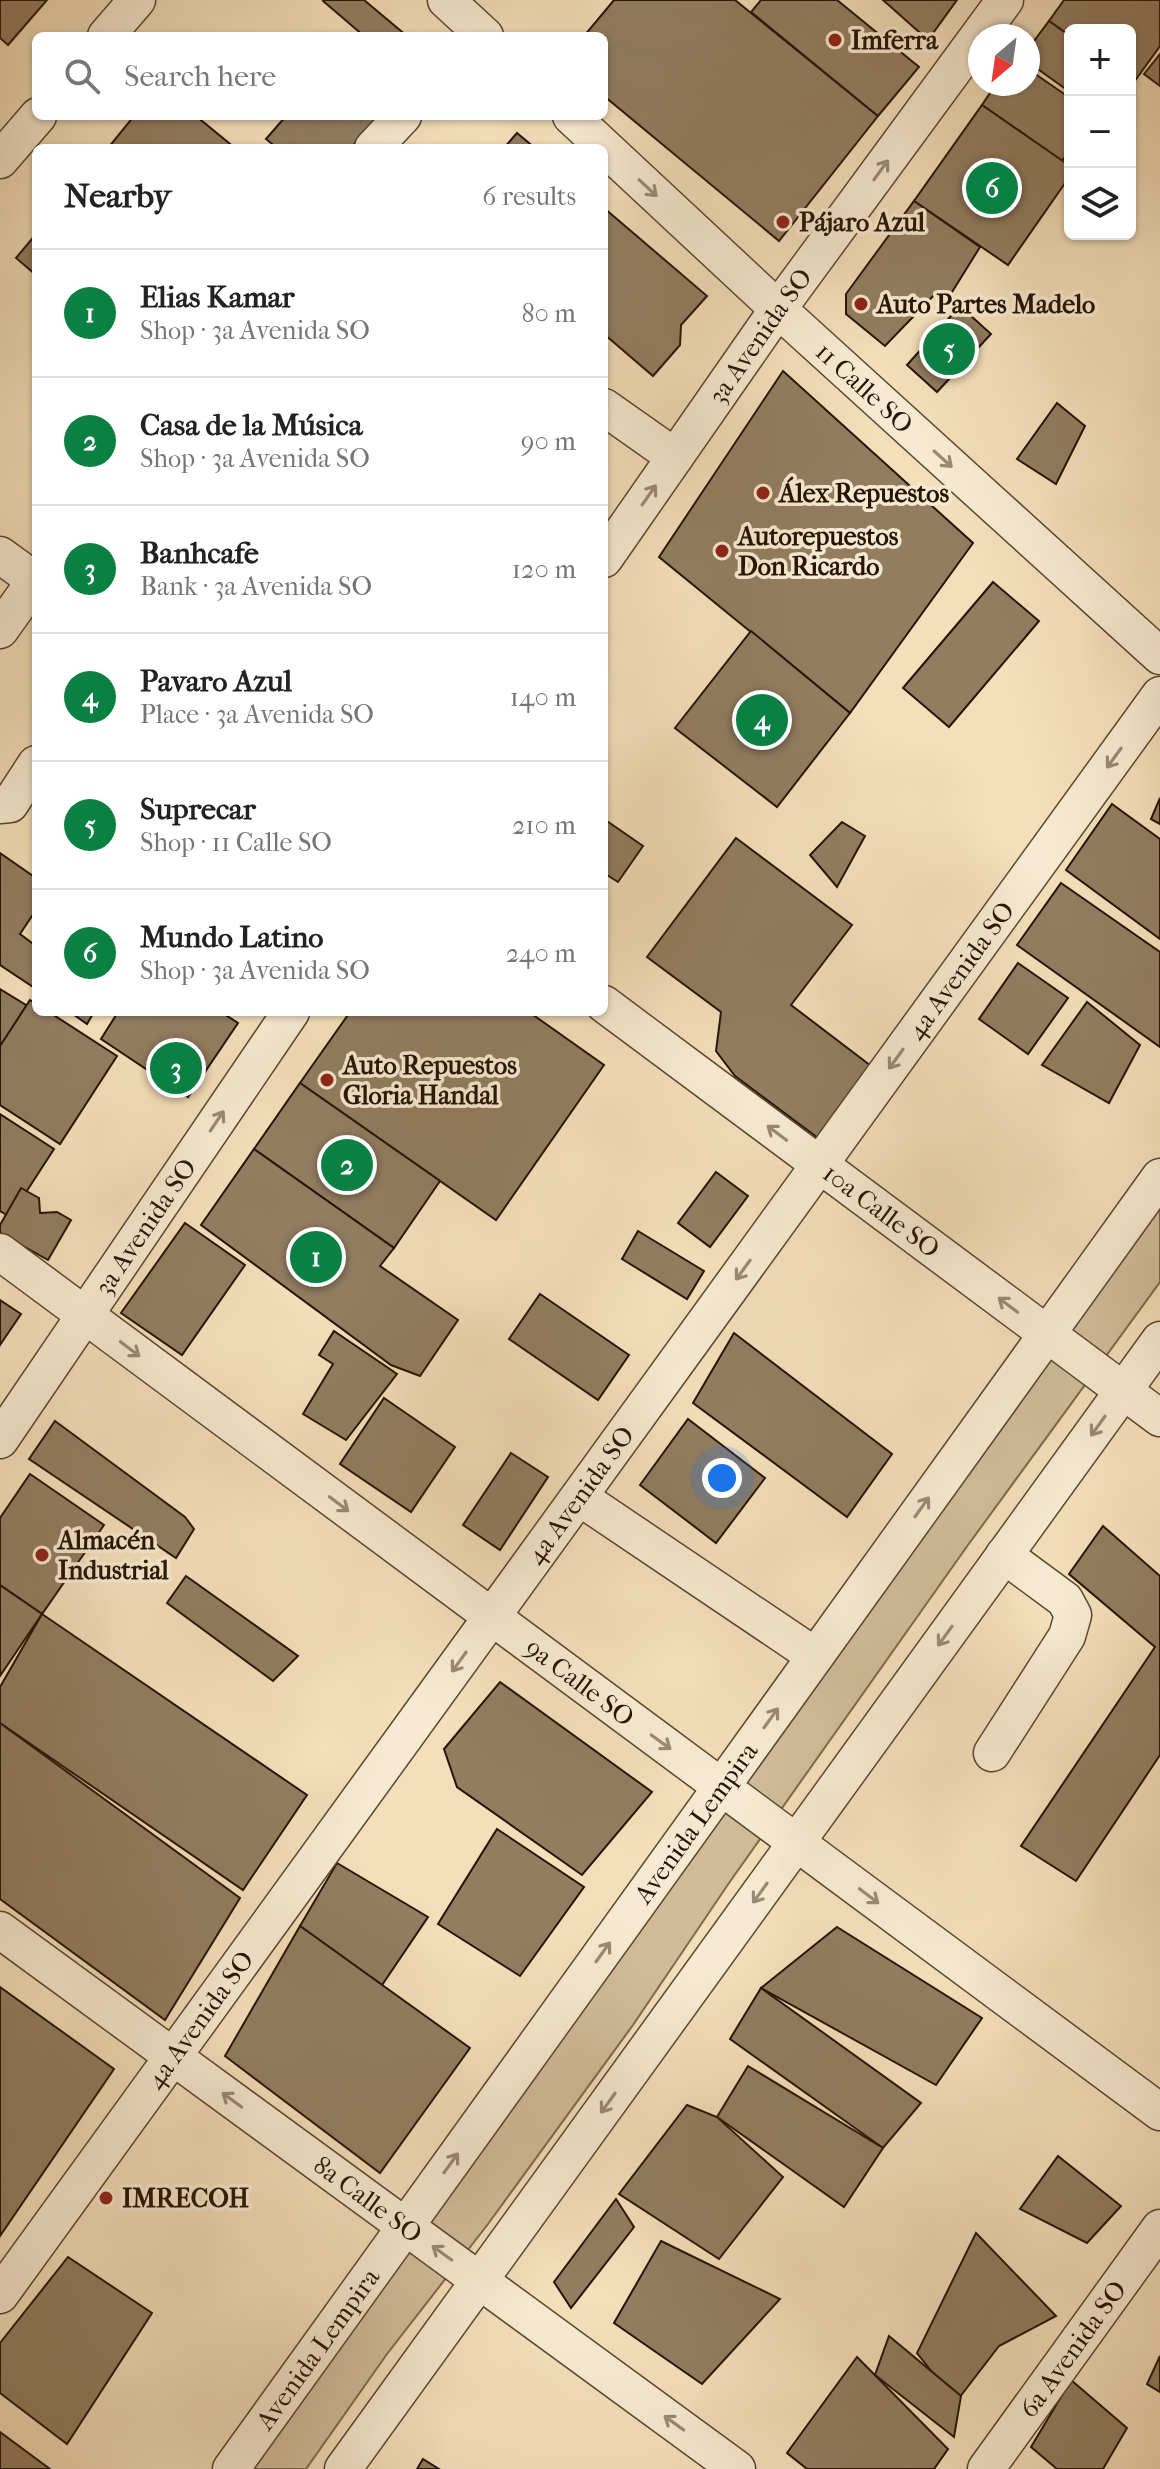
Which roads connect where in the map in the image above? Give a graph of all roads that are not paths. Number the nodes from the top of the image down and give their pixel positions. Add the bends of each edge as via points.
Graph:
1 (137, 0) edge
2 (446, 0) edge
3 (1005, 0) edge
4 (109, 32) edge
5 (478, 32) edge
6 (35, 120) edge
7 (399, 120) edge
8 (575, 120) edge
9 (377, 144) edge
10 (601, 144) edge
11 (608, 150) edge
12 (0, 160) edge
13 (778, 309) junction
14 (608, 410) edge
15 (675, 457) junction
16 (608, 553) edge
17 (0, 555) edge
18 (32, 578) edge
19 (32, 586) edge
20 (0, 630) edge
21 (1160, 656) edge
22 (1160, 695) edge
23 (32, 770) edge
24 (0, 805) edge
25 (608, 1007) edge
26 (276, 1018) edge
27 (820, 1165) junction
28 (1160, 1177) edge
29 (0, 1252) edge
30 (86, 1316) junction
31 (1047, 1334) junction
32 (1160, 1340) edge
33 (1123, 1391) junction
34 (1160, 1418) edge
35 (0, 1440) edge
36 (579, 1497) junction
37 (1004, 1555) junction
38 (492, 1617) junction
39 (815, 1656) junction
40 (992, 1753) dead end
41 (722, 1787) junction
42 (797, 1842) junction
43 (0, 1930) edge
44 (173, 2057) junction
45 (1160, 2112) edge
46 (405, 2226) junction
47 (1160, 2228) edge
48 (480, 2281) junction
49 (0, 2295) edge
50 (231, 2469) edge
51 (343, 2469) edge
52 (737, 2469) edge
53 (986, 2469) edge

1 - 4 street
2 - 5 street
13 -> 3 street, 3a Avenida SO
6 - 12 street
7 - 9 street
8 -> 10 street, 11 Calle SO
11 -> 13 street, 11 Calle SO
13 - 15 street, 3a Avenida SO
13 -> 21 street, 11 Calle SO
14 - 15 street
16 -> 15 street, 3a Avenida SO
17 - 18 street
19 - 20 street
22 -> 27 street, 4a Avenida SO
23 - 24 street via 10,804
27 -> 25 street, 10a Calle SO
30 -> 26 street, 3a Avenida SO
31 -> 27 street, 10a Calle SO
27 -> 36 street, 4a Avenida SO
28 - 31 street, Avenida Lempira
29 - 30 street, 9a Calle SO
30 - 35 street, 3a Avenida SO
30 -> 38 street, 9a Calle SO
31 - 33 street, 10a Calle SO
39 -> 31 street, Avenida Lempira
32 - 33 street
33 - 34 street, 10a Calle SO
33 -> 37 street
36 - 38 street, 4a Avenida SO
36 - 39 street
37 - 40 street via 1065,1600 1073,1615 1067,1636
37 -> 42 street
38 -> 41 street, 9a Calle SO
38 -> 44 street, 4a Avenida SO
41 -> 39 street, Avenida Lempira
41 - 42 street, 9a Calle SO
46 -> 41 street, Avenida Lempira
42 -> 45 street, 9a Calle SO
42 -> 48 street
43 - 44 street, 8a Calle SO
46 -> 44 street, 8a Calle SO
44 - 49 street, 4a Avenida SO
48 -> 46 street, 8a Calle SO
46 - 50 street, Avenida Lempira
47 - 53 street, 6a Avenida SO
48 - 51 street
52 -> 48 street, 8a Calle SO

